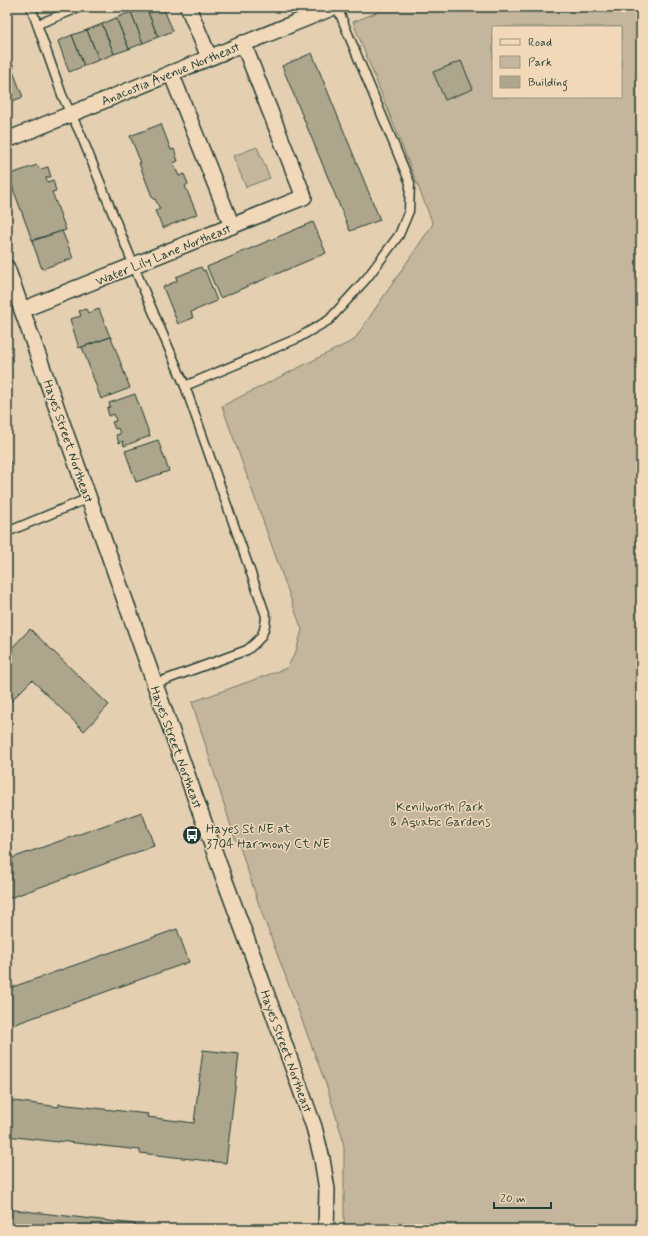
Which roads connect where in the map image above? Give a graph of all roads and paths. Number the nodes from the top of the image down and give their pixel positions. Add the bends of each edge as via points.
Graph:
1 (31, 7) edge
2 (81, 7) edge
3 (188, 7) edge
4 (336, 7) edge
5 (38, 24) junction
6 (243, 43) junction
7 (209, 57) junction
8 (171, 73) junction
9 (72, 114) junction
10 (7, 140) edge
11 (232, 226) junction
12 (134, 265) junction
13 (7, 268) edge
14 (22, 310) junction
15 (185, 386) junction
16 (89, 498) junction
17 (7, 532) edge
18 (154, 684) junction
19 (326, 1229) edge

1 - 5 lane
2 - 5 lane
3 - 7 street
4 - 6 street, Anacostia Avenue Northeast
4 - 15 lane via 410,183 409,211 399,235 367,278 329,320 296,339
5 - 9 lane via 62,95
6 - 7 street, Anacostia Avenue Northeast
6 - 11 street, Water Lily Lane Northeast via 304,197
7 - 8 street, Anacostia Avenue Northeast
8 - 9 street, Anacostia Avenue Northeast
8 - 11 street
9 - 10 street, Anacostia Avenue Northeast
9 - 12 lane
11 - 12 street, Water Lily Lane Northeast
12 - 14 street, Water Lily Lane Northeast
12 - 15 lane
13 - 14 street, Hayes Street Northeast
14 - 16 street, Hayes Street Northeast
15 - 18 lane via 266,616 266,626 256,643 247,650
16 - 17 lane
16 - 18 street, Hayes Street Northeast
18 - 19 street, Hayes Street Northeast via 314,1127 327,1190

